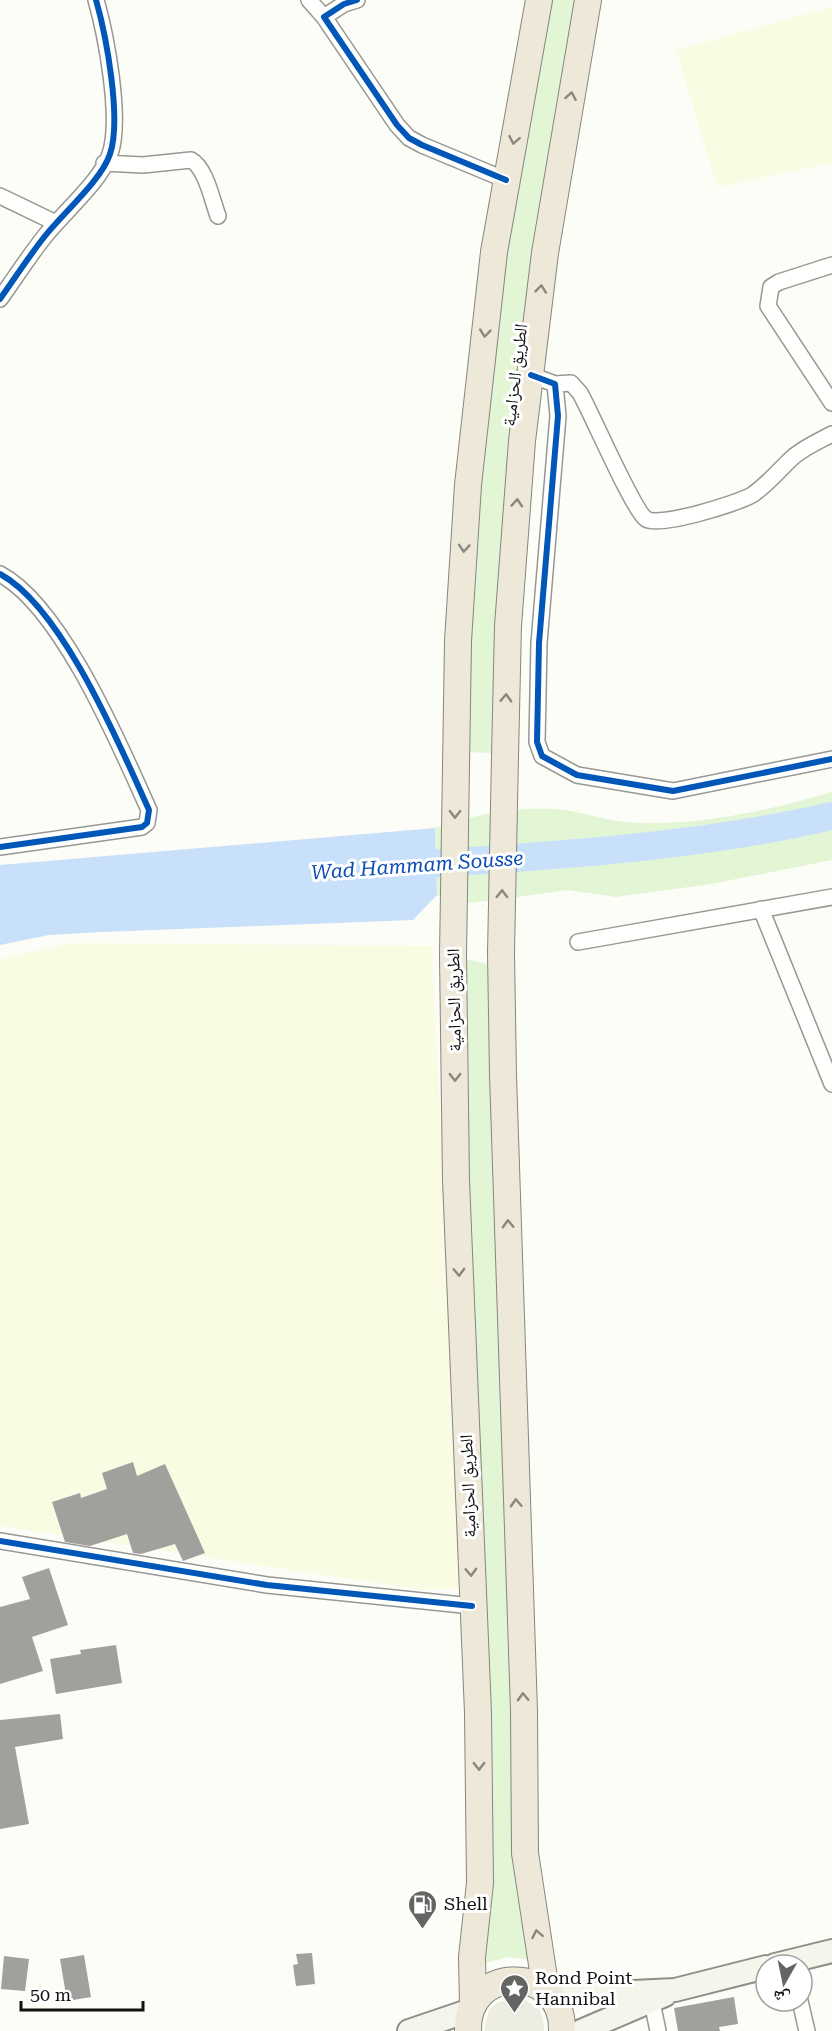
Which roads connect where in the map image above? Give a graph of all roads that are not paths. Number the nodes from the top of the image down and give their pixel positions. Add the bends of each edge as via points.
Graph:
1 (96, 0) edge
2 (309, 0) edge
3 (357, 0) edge
4 (539, 0) edge
5 (588, 0) edge
6 (324, 17) junction
7 (104, 163) junction
8 (506, 180) junction
9 (0, 196) edge
10 (218, 216) dead end
11 (56, 223) junction
12 (832, 265) edge
13 (0, 299) edge
14 (531, 375) junction
15 (555, 384) junction
16 (832, 403) edge
17 (832, 434) edge
18 (0, 574) edge
19 (832, 759) edge
20 (0, 848) edge
21 (832, 897) edge
22 (761, 909) junction
23 (578, 942) dead end
24 (832, 1084) edge
25 (0, 1541) edge
26 (472, 1606) junction
27 (832, 1951) edge
28 (814, 1956) edge
29 (754, 1970) edge
30 (675, 1990) junction
31 (548, 1994) junction
32 (652, 2002) junction
33 (803, 2013) edge
34 (471, 2015) edge
35 (409, 2031) edge
36 (562, 2031) edge
37 (581, 2031) edge
38 (658, 2031) edge
39 (807, 2031) edge

1 - 7 street via 105,31 113,112 110,154
2 - 6 street
3 - 6 street
4 -> 8 highway, الطريق الحزامية
14 -> 5 highway, الطريق الحزامية via 544,253
6 - 8 street via 409,138
7 - 10 street via 193,161 206,182
7 - 11 street
8 -> 26 highway, الطريق الحزامية via 494,252 468,485 458,640 453,955 456,1180
9 - 11 street
11 - 13 street
12 - 16 street via 771,287 768,306
14 - 15 street
31 -> 14 highway, الطريق الحزامية via 525,1853 524,1700 501,953 508,626
15 - 17 street via 571,383 580,393 631,497 644,518 652,521 750,496 774,479 794,456
15 - 19 street via 558,429 536,722 542,756 577,775 674,790
18 - 20 street via 13,581 33,602 90,685 149,810 147,823 142,827
21 - 22 street
22 - 23 street
22 - 24 street
25 - 26 street via 267,1585
26 -> 34 highway, الطريق الحزامية via 480,1883
27 - 28 main road
29 - 30 main road
30 - 31 main road
30 - 32 main road
31 - 34 highway via 530,1982 504,1981 491,1986
31 - 36 highway, الطريق الحزامية via 561,2017
32 - 37 main road
32 - 38 street
33 - 39 street
34 - 35 main road

